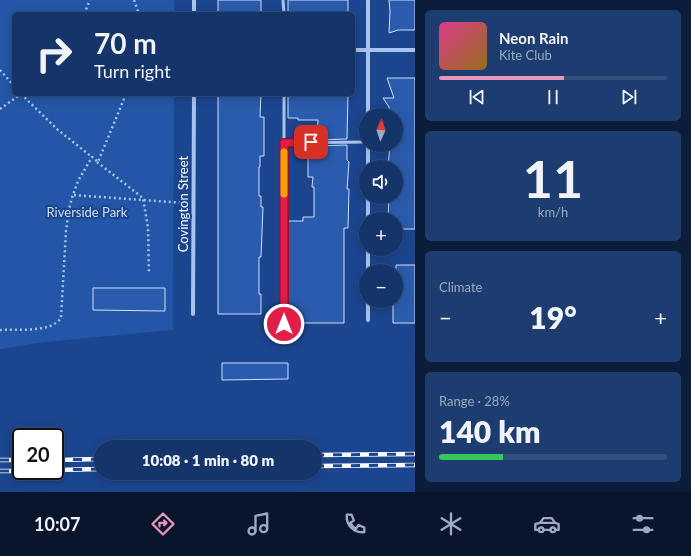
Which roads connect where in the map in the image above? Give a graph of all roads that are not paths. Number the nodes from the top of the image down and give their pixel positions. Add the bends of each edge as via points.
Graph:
1 (194, 0) edge
2 (284, 0) edge
3 (368, 0) edge
4 (194, 12) edge
5 (284, 12) edge
6 (355, 50) edge
7 (368, 50) junction
8 (415, 50) edge
9 (194, 96) edge
10 (284, 96) edge
11 (368, 108) edge
12 (359, 142) edge
13 (284, 143) junction
14 (368, 308) edge
15 (192, 314) dead end
16 (368, 320) dead end
17 (284, 324) dead end

1 - 4 street
2 - 5 lane
3 - 7 street
6 - 7 street
7 - 8 street
7 - 11 street
9 - 15 street, Covington Street
10 - 13 lane
12 - 13 lane
13 - 17 lane
14 - 16 street

